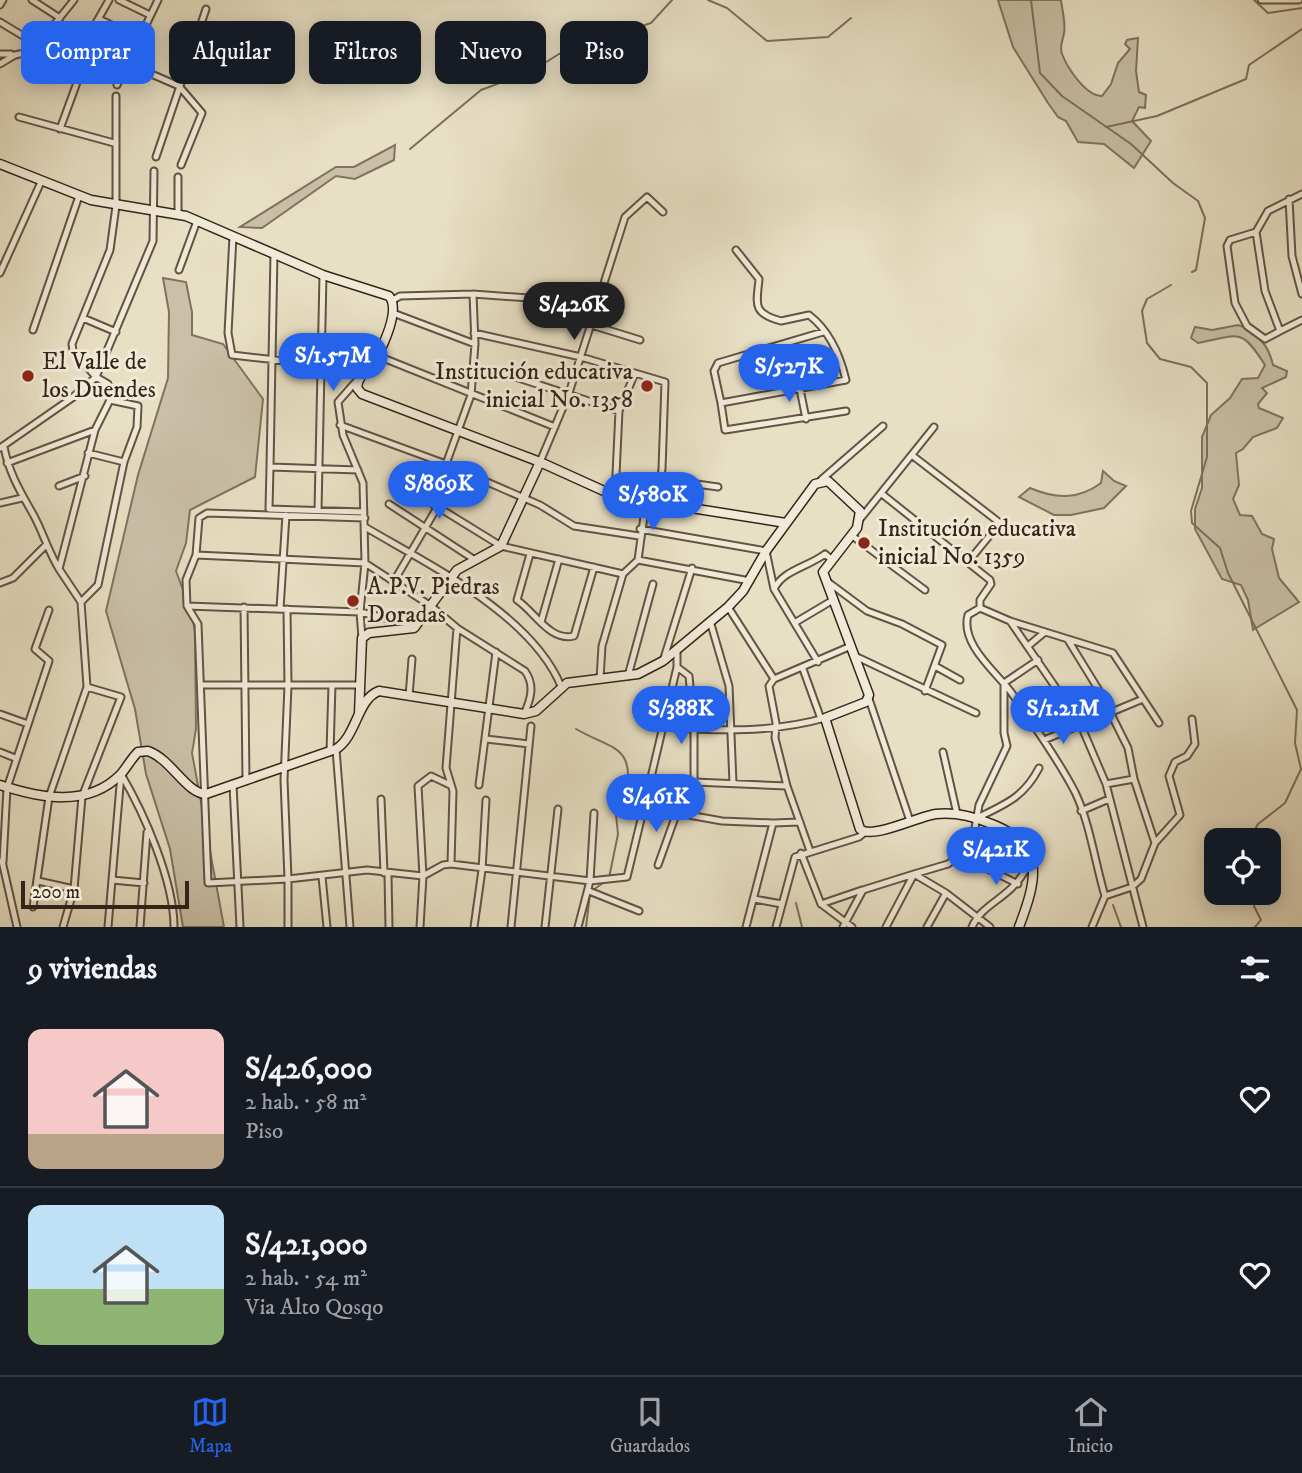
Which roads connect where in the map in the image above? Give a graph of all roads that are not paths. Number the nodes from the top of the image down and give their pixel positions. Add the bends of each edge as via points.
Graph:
1 (3, 0) edge
2 (32, 0) edge
3 (74, 0) edge
4 (109, 0) edge
5 (119, 0) edge
6 (158, 0) edge
7 (1261, 0) edge
8 (1299, 0) edge
9 (0, 5) edge
10 (206, 9) dead end
11 (150, 15) junction
12 (61, 18) junction
13 (99, 19) joint
14 (58, 21) edge
15 (103, 21) edge
16 (147, 21) edge
17 (0, 22) edge
18 (21, 38) edge
19 (21, 53) edge
20 (0, 54) edge
21 (15, 55) junction
22 (0, 64) edge
23 (155, 76) edge
24 (76, 84) edge
25 (179, 86) junction
26 (117, 96) dead end
27 (19, 117) dead end
28 (60, 129) junction
29 (114, 142) junction
30 (156, 157) dead end
31 (0, 163) edge
32 (181, 165) dead end
33 (154, 171) dead end
34 (178, 177) dead end
35 (41, 182) junction
36 (1302, 194) edge
37 (79, 196) junction
38 (1289, 199) junction
39 (116, 206) junction
40 (155, 210) junction
41 (663, 212) dead end
42 (178, 214) junction
43 (197, 221) junction
44 (1256, 232) junction
45 (233, 236) junction
46 (736, 250) dead end
47 (274, 253) junction
48 (179, 270) dead end
49 (0, 273) edge
50 (324, 275) junction
51 (473, 294) junction
52 (1302, 294) edge
53 (393, 300) junction
54 (599, 303) junction
55 (393, 313) junction
56 (83, 318) junction
57 (569, 318) dead end
58 (1302, 320) edge
59 (592, 325) junction
60 (33, 330) dead end
61 (1280, 331) junction
62 (116, 332) junction
63 (823, 332) junction
64 (474, 333) junction
65 (640, 340) dead end
66 (475, 344) junction
67 (378, 356) junction
68 (581, 357) junction
69 (271, 360) junction
70 (320, 364) junction
71 (367, 370) junction
72 (497, 371) dead end
73 (635, 373) junction
74 (96, 377) junction
75 (359, 378) junction
76 (800, 390) junction
77 (569, 393) junction
78 (471, 395) junction
79 (110, 400) junction
80 (721, 403) junction
81 (619, 411) junction
82 (846, 411) dead end
83 (806, 419) junction
84 (340, 425) junction
85 (883, 426) dead end
86 (555, 427) junction
87 (934, 428) dead end
88 (95, 430) junction
89 (459, 433) junction
90 (2, 448) edge
91 (88, 453) junction
92 (913, 456) junction
93 (124, 462) junction
94 (540, 462) junction
95 (7, 463) junction
96 (446, 464) junction
97 (270, 467) junction
98 (318, 470) junction
99 (358, 470) junction
100 (85, 476) junction
101 (661, 479) junction
102 (821, 480) junction
103 (59, 486) dead end
104 (718, 487) dead end
105 (407, 488) dead end
106 (882, 494) junction
107 (615, 496) junction
108 (22, 498) junction
109 (524, 500) junction
110 (646, 502) junction
111 (0, 503) edge
112 (657, 503) junction
113 (389, 504) dead end
114 (438, 506) junction
115 (318, 511) junction
116 (286, 515) junction
117 (365, 515) junction
118 (860, 518) junction
119 (786, 523) junction
120 (365, 527) junction
121 (426, 528) junction
122 (639, 532) junction
123 (851, 535) junction
124 (501, 546) junction
125 (45, 547) junction
126 (766, 551) junction
127 (410, 554) junction
128 (530, 554) junction
129 (196, 555) junction
130 (559, 559) junction
131 (638, 559) junction
132 (831, 559) junction
133 (285, 560) junction
134 (475, 560) junction
135 (968, 562) junction
136 (365, 563) junction
137 (594, 567) junction
138 (692, 568) junction
139 (59, 569) junction
140 (623, 574) junction
141 (449, 578) junction
142 (823, 578) junction
143 (394, 581) junction
144 (750, 581) junction
145 (0, 583) edge
146 (653, 584) dead end
147 (774, 589) junction
148 (925, 590) dead end
149 (833, 600) junction
150 (82, 602) junction
151 (187, 606) junction
152 (431, 606) junction
153 (244, 607) junction
154 (728, 607) junction
155 (980, 608) junction
156 (284, 609) junction
157 (49, 610) dead end
158 (360, 612) junction
159 (541, 621) junction
160 (710, 621) junction
161 (1010, 621) junction
162 (796, 622) junction
163 (419, 625) junction
164 (457, 628) junction
165 (1045, 632) junction
166 (362, 638) junction
167 (1068, 640) junction
168 (851, 646) junction
169 (1028, 646) junction
170 (677, 648) junction
171 (496, 652) junction
172 (855, 656) junction
173 (412, 659) dead end
174 (1038, 660) junction
175 (663, 661) junction
176 (818, 662) junction
177 (935, 666) junction
178 (677, 667) junction
179 (803, 670) junction
180 (628, 676) junction
181 (600, 679) junction
182 (774, 679) junction
183 (960, 680) dead end
184 (1004, 683) junction
185 (202, 685) junction
186 (332, 685) junction
187 (359, 685) junction
188 (288, 686) junction
189 (561, 686) junction
190 (87, 687) junction
191 (246, 687) junction
192 (925, 691) junction
193 (409, 696) junction
194 (869, 699) junction
195 (1143, 699) junction
196 (451, 703) junction
197 (491, 708) junction
198 (1110, 711) junction
199 (976, 713) dead end
200 (0, 714) edge
201 (524, 714) junction
202 (359, 717) junction
203 (823, 719) junction
204 (1192, 719) dead end
205 (1080, 723) junction
206 (1159, 723) dead end
207 (28, 724) junction
208 (531, 726) dead end
209 (663, 727) junction
210 (776, 727) junction
211 (694, 729) junction
212 (731, 732) junction
213 (486, 739) junction
214 (1044, 740) junction
215 (529, 744) junction
216 (333, 751) junction
217 (0, 752) edge
218 (943, 752) dead end
219 (15, 758) junction
220 (286, 767) junction
221 (1039, 768) dead end
222 (121, 774) junction
223 (1134, 779) junction
224 (246, 781) junction
225 (694, 782) junction
226 (733, 783) junction
227 (1106, 784) junction
228 (233, 785) junction
229 (450, 785) junction
230 (479, 785) dead end
231 (787, 786) junction
232 (4, 787) edge
233 (206, 793) junction
234 (49, 797) junction
235 (82, 797) junction
236 (381, 799) dead end
237 (1109, 799) junction
238 (486, 800) dead end
239 (644, 807) junction
240 (558, 809) dead end
241 (1081, 811) junction
242 (677, 812) junction
243 (594, 813) dead end
244 (957, 814) junction
245 (694, 816) junction
246 (977, 818) junction
247 (910, 821) junction
248 (800, 822) junction
249 (773, 823) junction
250 (148, 826) junction
251 (864, 832) junction
252 (1155, 843) junction
253 (810, 850) junction
254 (801, 853) junction
255 (960, 855) junction
256 (2, 861) edge
257 (451, 864) junction
258 (658, 864) dead end
259 (1033, 866) junction
260 (482, 870) junction
261 (386, 874) junction
262 (516, 874) junction
263 (914, 874) junction
264 (345, 875) junction
265 (423, 876) junction
266 (322, 877) junction
267 (552, 877) junction
268 (288, 879) junction
269 (112, 880) junction
270 (38, 881) junction
271 (590, 881) junction
272 (144, 883) junction
273 (238, 883) junction
274 (1018, 884) junction
275 (1132, 887) junction
276 (74, 889) junction
277 (863, 890) junction
278 (589, 891) junction
279 (946, 893) junction
280 (1105, 896) junction
281 (754, 899) junction
282 (782, 904) junction
283 (821, 904) junction
284 (33, 907) dead end
285 (639, 911) dead end
286 (977, 915) junction
287 (845, 924) edge
288 (18, 927) edge
289 (63, 927) edge
290 (108, 927) edge
291 (140, 927) edge
292 (174, 927) edge
293 (240, 927) edge
294 (288, 927) edge
295 (327, 927) edge
296 (350, 927) edge
297 (389, 927) edge
298 (420, 927) edge
299 (474, 927) edge
300 (511, 927) edge
301 (545, 927) edge
302 (578, 927) edge
303 (746, 927) edge
304 (776, 927) edge
305 (852, 927) edge
306 (887, 927) edge
307 (927, 927) edge
308 (972, 927) edge
309 (990, 927) edge
310 (1019, 927) edge
311 (1092, 927) edge
312 (1143, 927) edge

1 - 9 street
2 - 12 street
3 - 12 street
4 - 13 street
5 - 11 street
6 - 11 street
7 - 8 street
10 - 25 street
11 - 16 street
12 - 14 street
13 - 15 street
17 - 18 street
19 - 21 street
20 - 21 street
21 - 22 street
23 - 25 street
24 - 28 street
25 - 30 street
25 - 32 street via 202,113
26 - 29 street
27 - 28 street
28 - 29 street
29 - 39 street
31 - 35 street
33 - 40 street
34 - 42 street
35 - 37 street
35 - 49 street
36 - 38 street
37 - 39 street
37 - 60 street
38 - 44 street via 1268,211
38 - 52 street via 1292,256
39 - 40 street
39 - 56 street via 110,250
40 - 42 street
40 - 62 street via 153,241
41 - 54 street via 647,197 625,217
42 - 43 street
43 - 45 street
43 - 48 street
44 - 61 street via 1265,292
44 - 61 street via 1228,242 1235,303 1247,326 1265,339
45 - 47 street
45 - 69 street via 228,333 232,355
46 - 63 street via 759,279 757,307 781,321 809,315
47 - 50 street
47 - 69 street
50 - 53 street
50 - 70 street
51 - 53 street
51 - 54 street
51 - 64 street
53 - 55 street
54 - 59 street
55 - 66 street
55 - 67 street
56 - 62 street
56 - 74 street via 73,352
57 - 59 street
58 - 61 street
59 - 65 street
59 - 68 street
62 - 74 street
63 - 76 street via 837,348 846,380
63 - 80 street via 718,363 714,371
64 - 66 street
64 - 68 street
66 - 78 street
67 - 71 street
67 - 78 street
68 - 73 street
68 - 77 street
69 - 70 street
69 - 97 street
70 - 71 street
70 - 98 street
71 - 75 street
72 - 77 street
73 - 81 street
73 - 101 street via 665,382
74 - 79 street via 108,384
74 - 90 street
75 - 84 street via 340,397
75 - 89 street via 362,394
76 - 80 street
76 - 83 street
77 - 81 street
77 - 86 street
78 - 86 street
78 - 89 street
79 - 88 street
79 - 93 street via 138,406 137,427
80 - 83 street via 726,431
81 - 107 street
82 - 83 street
84 - 96 street
84 - 99 street
85 - 102 street
86 - 94 street
87 - 92 street
88 - 91 street
88 - 95 street
89 - 94 street
89 - 96 street
90 - 95 street
91 - 93 street
91 - 100 street
92 - 106 street
92 - 135 street via 1000,523
93 - 150 street via 98,585
94 - 107 street
94 - 109 street
95 - 108 street
96 - 109 street
97 - 98 street
97 - 115 street via 269,509
98 - 99 street
98 - 115 street
99 - 117 street
100 - 103 street
100 - 139 street
101 - 104 street
101 - 112 street
102 - 118 street via 833,483 850,499
102 - 119 street
105 - 114 street
106 - 118 street
106 - 135 street
107 - 110 street
108 - 111 street
108 - 125 street via 32,511
109 - 122 street via 574,526
109 - 124 street
110 - 112 street
110 - 122 street
112 - 119 street
113 - 121 street
114 - 121 street
114 - 124 street
115 - 117 street
116 - 117 street
116 - 129 street via 207,513 199,518
116 - 133 street
117 - 120 street
118 - 123 street
119 - 126 street
120 - 127 street
120 - 136 street
121 - 127 street
121 - 134 street
122 - 126 street
122 - 131 street
123 - 132 street
123 - 148 street
124 - 128 street
124 - 134 street
125 - 139 street
125 - 145 street via 13,578
126 - 144 street
126 - 147 street
127 - 141 street
127 - 143 street
128 - 130 street
128 - 159 street via 517,600
129 - 133 street
129 - 151 street via 186,580
130 - 137 street
130 - 159 street
131 - 138 street
131 - 140 street
132 - 142 street
132 - 147 street via 825,554 788,573
133 - 136 street
133 - 156 street
134 - 141 street
135 - 155 street via 991,584
136 - 143 street
136 - 158 street
137 - 140 street
137 - 159 street via 574,636 555,635
138 - 144 street
138 - 175 street
139 - 150 street
140 - 181 street via 602,646
141 - 152 street
141 - 189 street via 521,630 552,667
142 - 149 street
142 - 177 street via 867,611 942,645
143 - 152 street
144 - 154 street
146 - 180 street
147 - 162 street
149 - 162 street
149 - 168 street
150 - 190 street
151 - 153 street
151 - 185 street via 198,624
152 - 163 street
152 - 164 street
153 - 156 street
153 - 191 street
154 - 160 street
154 - 182 street
155 - 161 street
155 - 184 street via 968,615 966,624 980,656
156 - 158 street
156 - 188 street
157 - 207 street via 35,649 49,661
158 - 163 street
158 - 166 street
160 - 170 street
160 - 212 street via 729,686
161 - 165 street
161 - 169 street
162 - 176 street
163 - 166 street
164 - 171 street
164 - 196 street
165 - 167 street
165 - 169 street
166 - 187 street
167 - 195 street via 1113,653
167 - 198 street
168 - 172 street
168 - 176 street
169 - 174 street
170 - 175 street
170 - 178 street
171 - 197 street
171 - 201 street via 529,675 531,693
172 - 192 street
172 - 194 street
173 - 193 street
174 - 184 street
174 - 205 street
175 - 180 street
176 - 179 street
177 - 183 street
177 - 192 street
178 - 209 street
178 - 211 street via 689,676
179 - 182 street
179 - 203 street
180 - 181 street
181 - 189 street
182 - 210 street via 769,686
184 - 214 street
184 - 246 street via 1007,746
185 - 191 street
185 - 233 street
186 - 187 street
186 - 188 street
186 - 216 street
187 - 202 street
188 - 191 street
188 - 220 street
189 - 201 street via 536,711
190 - 234 street
190 - 235 street via 121,697
191 - 224 street
192 - 199 street
193 - 196 street
193 - 202 street via 373,693
194 - 203 street
194 - 247 street
195 - 198 street
195 - 206 street
196 - 197 street
196 - 229 street via 446,768
197 - 201 street
197 - 213 street
198 - 205 street
198 - 223 street via 1128,748
200 - 207 street
202 - 216 street via 352,733
203 - 210 street
203 - 251 street
204 - 252 street via 1195,744 1187,756 1175,762 1169,776 1180,815
205 - 214 street
205 - 227 street
207 - 219 street
208 - 215 street
209 - 211 street
209 - 239 street
210 - 212 street
210 - 231 street
211 - 212 street
211 - 225 street
212 - 226 street
213 - 215 street
213 - 230 street
214 - 241 street
215 - 262 street
216 - 220 street
216 - 264 street
217 - 219 street
218 - 244 street
219 - 232 street
220 - 224 street
220 - 268 street
221 - 246 street via 1029,787
222 - 233 street via 138,752 155,754 179,772 191,789
222 - 235 street
222 - 250 street
222 - 269 street
223 - 227 street
223 - 252 street
224 - 228 street
225 - 226 street
225 - 245 street
226 - 231 street
227 - 237 street
228 - 233 street
228 - 273 street
229 - 257 street
229 - 265 street via 431,776 418,786
231 - 248 street
232 - 234 street
232 - 256 street
233 - 273 street via 208,883
234 - 235 street
234 - 270 street
235 - 276 street
236 - 261 street
237 - 241 street
237 - 275 street
238 - 260 street
239 - 242 street
239 - 271 street via 627,877
240 - 267 street
241 - 280 street
242 - 245 street
242 - 258 street
243 - 271 street
244 - 246 street
244 - 247 street
245 - 249 street
246 - 255 street
246 - 259 street via 1016,835
247 - 251 street
248 - 249 street
248 - 253 street
249 - 281 street
250 - 272 street
250 - 292 street via 172,897
251 - 253 street
252 - 275 street via 1141,879
253 - 254 street
254 - 282 street via 795,857
254 - 283 street
255 - 263 street
255 - 274 street
256 - 288 street
257 - 260 street
257 - 265 street
259 - 274 street
259 - 310 street via 1034,883
260 - 262 street
260 - 299 street
261 - 264 street via 367,870
261 - 265 street
261 - 297 street
262 - 267 street
262 - 300 street
263 - 277 street
263 - 279 street
263 - 306 street
264 - 266 street
264 - 296 street
265 - 298 street
266 - 268 street
266 - 295 street
267 - 271 street
267 - 301 street
268 - 273 street
268 - 294 street
269 - 272 street
269 - 290 street
270 - 276 street
270 - 284 street
271 - 278 street
272 - 291 street
273 - 293 street
274 - 286 street
275 - 280 street
275 - 312 street
276 - 289 street
277 - 283 street
277 - 287 street
278 - 285 street
278 - 302 street
279 - 286 street
279 - 307 street
280 - 311 street
281 - 282 street
281 - 303 street
282 - 304 street
283 - 287 street
286 - 308 street
286 - 309 street
287 - 305 street

